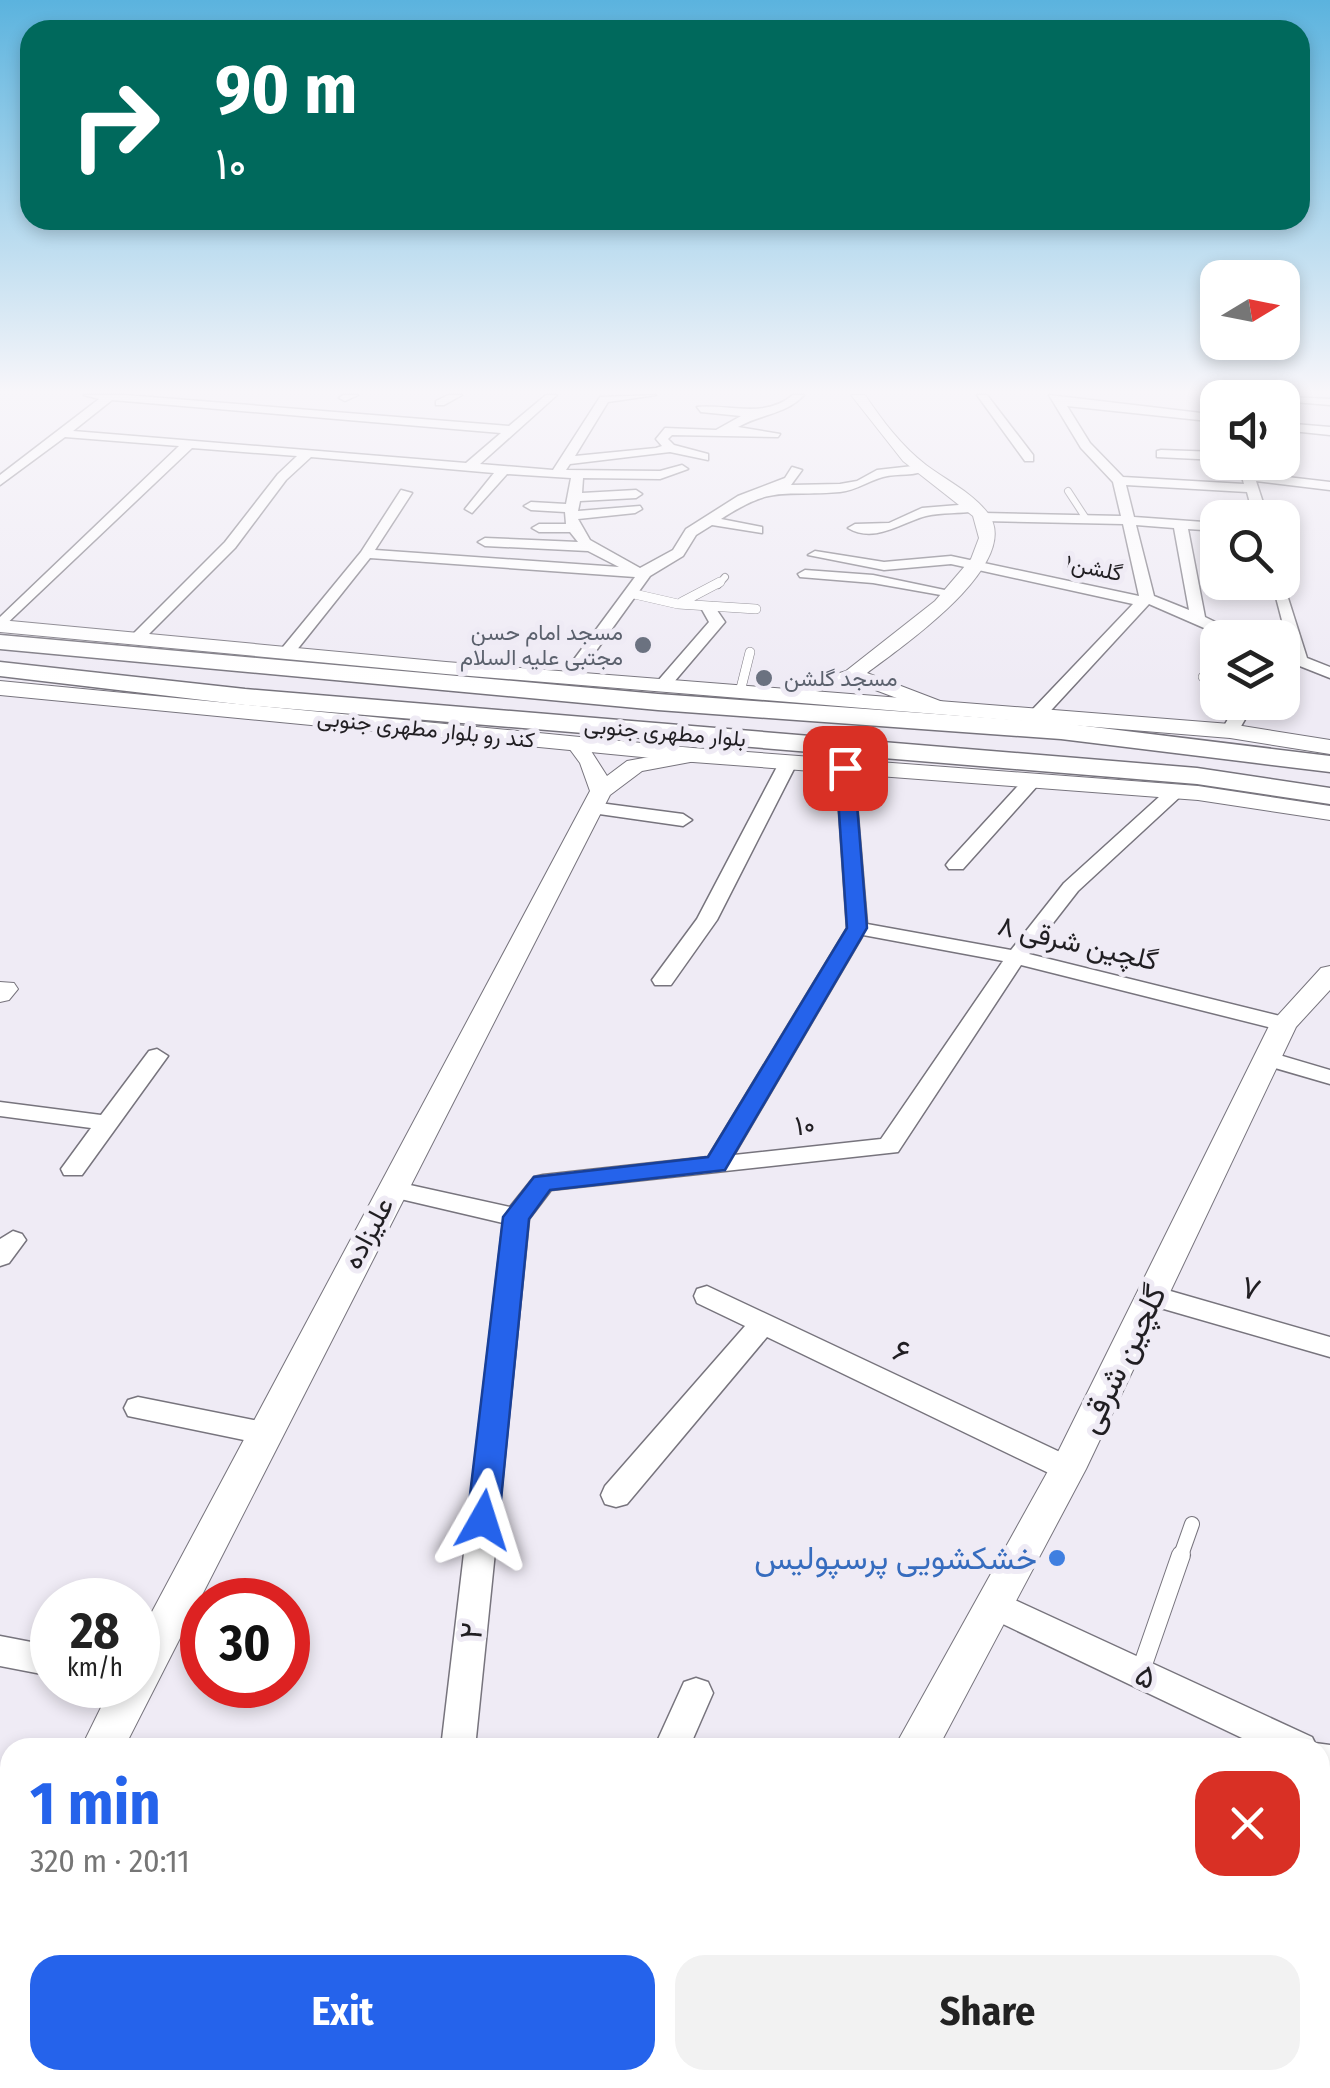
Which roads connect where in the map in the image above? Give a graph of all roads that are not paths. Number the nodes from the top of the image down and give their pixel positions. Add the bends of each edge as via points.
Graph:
1 (139, 492) edge
2 (270, 492) edge
3 (485, 492) edge
4 (576, 492) edge
5 (757, 492) edge
6 (843, 492) edge
7 (951, 492) edge
8 (1069, 492) edge
9 (1122, 492) edge
10 (406, 494) dead end
11 (636, 494) dead end
12 (848, 502) dead end
13 (530, 506) dead end
14 (472, 509) dead end
15 (635, 510) dead end
16 (574, 512) junction
17 (977, 513) junction
18 (1085, 516) junction
19 (1130, 521) junction
20 (714, 522) junction
21 (1180, 524) junction
22 (1200, 526) edge
23 (539, 528) dead end
24 (855, 528) dead end
25 (756, 530) dead end
26 (691, 532) junction
27 (732, 538) dead end
28 (485, 542) dead end
29 (590, 548) junction
30 (366, 554) junction
31 (904, 554) dead end
32 (815, 555) dead end
33 (936, 560) junction
34 (980, 567) junction
35 (645, 574) junction
36 (805, 574) dead end
37 (725, 577) dead end
38 (630, 593) junction
39 (952, 593) junction
40 (1144, 600) junction
41 (678, 604) junction
42 (708, 606) junction
43 (756, 609) dead end
44 (1198, 619) joint
45 (0, 626) edge
46 (135, 640) junction
47 (0, 642) edge
48 (750, 652) dead end
49 (286, 653) junction
50 (1300, 660) edge
51 (1330, 673) edge
52 (853, 674) junction
53 (1, 684) edge
54 (560, 685) junction
55 (662, 686) junction
56 (740, 692) junction
57 (781, 695) junction
58 (245, 697) junction
59 (941, 708) junction
60 (295, 716) junction
61 (1038, 716) junction
62 (1236, 720) edge
63 (1131, 723) junction
64 (1230, 731) junction
65 (577, 744) junction
66 (1198, 745) junction
67 (1330, 747) edge
68 (693, 755) junction
69 (788, 763) junction
70 (1330, 764) edge
71 (845, 768) junction
72 (1047, 775) junction
73 (1176, 791) junction
74 (1330, 796) edge
75 (597, 800) junction
76 (1330, 813) edge
77 (683, 820) dead end
78 (956, 865) dead end
79 (857, 928) junction
80 (1016, 957) junction
81 (1330, 974) edge
82 (663, 980) dead end
83 (1284, 1024) junction
84 (157, 1056) dead end
85 (1269, 1060) junction
86 (1330, 1077) edge
87 (0, 1110) edge
88 (107, 1123) junction
89 (716, 1164) junction
90 (73, 1169) dead end
91 (392, 1189) junction
92 (516, 1217) junction
93 (707, 1296) dead end
94 (1152, 1296) junction
95 (763, 1323) junction
96 (1330, 1347) edge
97 (138, 1408) dead end
98 (263, 1432) junction
99 (1068, 1469) junction
100 (616, 1495) dead end
101 (1192, 1524) dead end
102 (993, 1604) junction
103 (160, 1634) edge
104 (0, 1651) edge
105 (30, 1657) edge
106 (1140, 1673) junction
107 (696, 1692) dead end
108 (122, 1708) edge
109 (107, 1738) edge
110 (459, 1738) edge
111 (675, 1738) edge
112 (919, 1738) edge
113 (1279, 1738) edge

1 - 45 street
2 - 46 street via 230,544
3 - 14 street
4 - 16 street
5 - 20 street
6 - 12 street
7 - 17 street
8 - 18 lane
9 - 19 street
10 - 30 street
11 - 16 street
13 - 16 street
15 - 16 street
16 - 23 street
16 - 29 street
17 - 18 street
17 - 24 street via 922,512 892,527
17 - 34 street via 989,540
18 - 19 street
19 - 21 street
19 - 40 street
20 - 25 street
20 - 26 street
21 - 22 street
21 - 44 street
26 - 27 street
26 - 35 street via 678,553
28 - 29 street
29 - 35 street
30 - 35 street
30 - 49 street
31 - 33 street
32 - 33 street via 884,566
33 - 34 street, گلشن۱
34 - 39 street
34 - 40 street, گلشن۱
35 - 38 street
36 - 39 street
37 - 41 lane
38 - 41 lane
38 - 54 street
39 - 52 street
40 - 44 street, گلشن۱
40 - 61 street
41 - 42 lane
42 - 43 lane
42 - 55 street via 717,622
45 - 46 main road
46 - 49 main road
47 - 54 main road, بلوار مطهری جنوبی
48 - 56 lane
49 - 54 main road
50 - 51 street
52 - 57 street
52 - 59 street
53 - 58 main road, بلوار مطهری جنوبی
53 - 60 main road, کند رو بلوار مطهری جنوبی
54 - 55 main road
54 - 66 main road, بلوار مطهری جنوبی
55 - 56 main road
56 - 57 main road
57 - 59 main road
58 - 60 main road
58 - 72 main road, بلوار مطهری جنوبی
59 - 61 main road
60 - 65 main road, کند رو بلوار مطهری جنوبی
61 - 63 main road
62 - 64 street
63 - 64 main road
63 - 66 main road
64 - 67 main road
65 - 68 main road, کند رو بلوار مطهری جنوبی
65 - 75 street via 591,763
66 - 70 main road, بلوار مطهری جنوبی
68 - 69 main road, کند رو بلوار مطهری جنوبی
68 - 75 street, علیزاده via 635,766
69 - 71 main road, کند رو بلوار مطهری جنوبی
69 - 82 street via 707,920
71 - 72 main road, کند رو بلوار مطهری جنوبی
71 - 79 street
72 - 73 main road, کند رو بلوار مطهری جنوبی
72 - 74 main road, بلوار مطهری جنوبی via 1197,776
72 - 78 street
73 - 76 main road, کند رو بلوار مطهری جنوبی
73 - 80 street via 1071,887
75 - 77 street
75 - 91 street, علیزاده
79 - 80 street, ۸ گلچین شرقی
79 - 89 street
80 - 83 street, ۸ گلچین شرقی
80 - 89 street, ۱۰ via 889,1146
81 - 83 street, گلچین شرقی
83 - 85 street, گلچین شرقی
84 - 88 street
85 - 86 street
85 - 94 street, گلچین شرقی
87 - 88 street
88 - 90 street
89 - 92 street, ۱۰ via 543,1183
91 - 92 street
91 - 98 street, علیزاده
92 - 110 street, ۲
93 - 95 street, ۶
94 - 96 street, ۷
94 - 99 street, گلچین شرقی
95 - 99 street, ۶
95 - 100 street
97 - 98 street
98 - 103 street, علیزاده
99 - 102 street, گلچین شرقی
101 - 106 lane
102 - 106 street, ۵
102 - 112 street, گلچین شرقی
104 - 105 street
106 - 113 street, ۵
107 - 111 street
108 - 109 street

